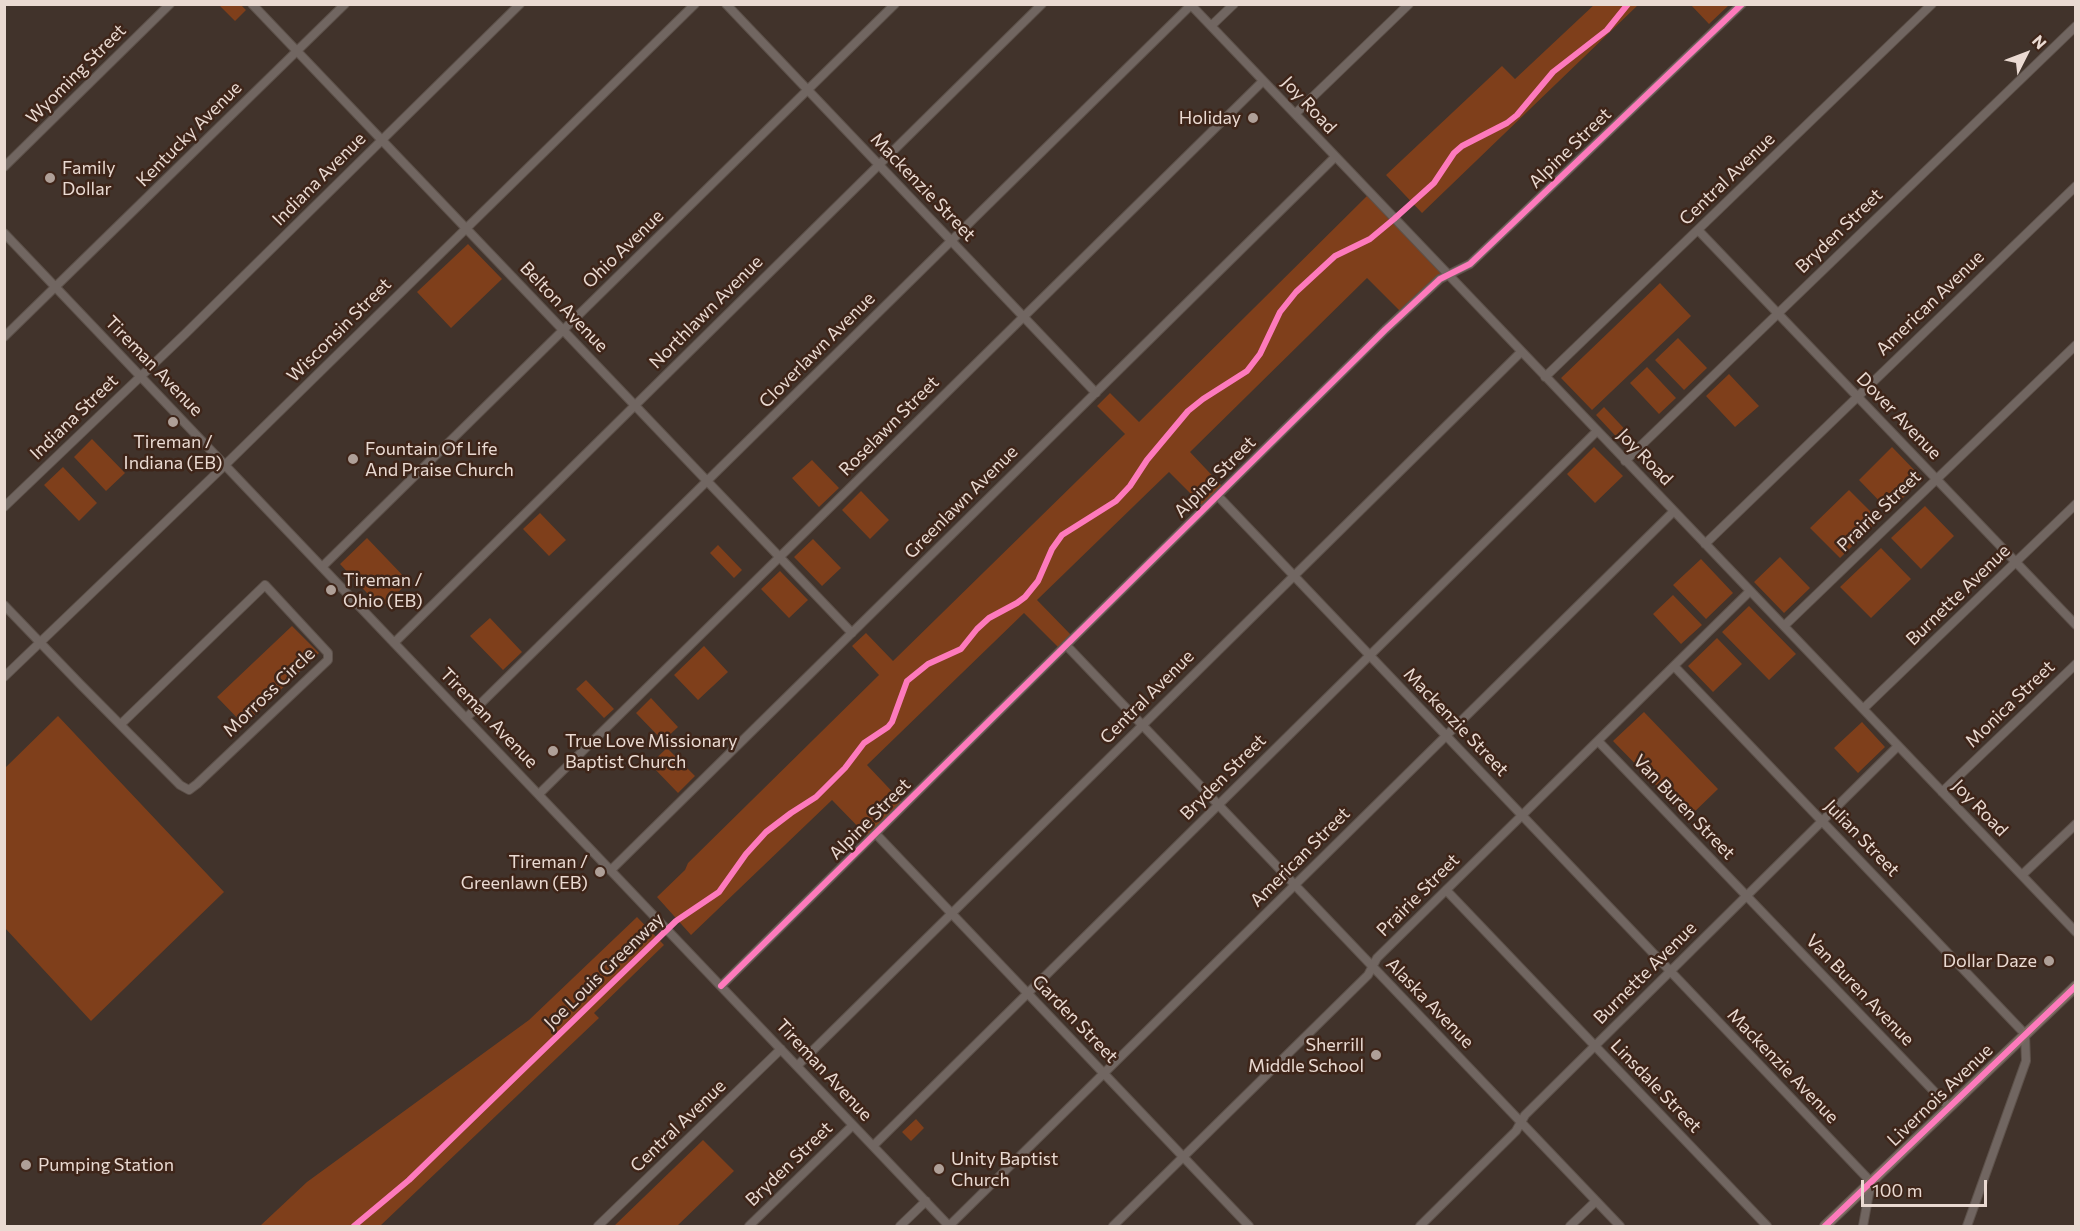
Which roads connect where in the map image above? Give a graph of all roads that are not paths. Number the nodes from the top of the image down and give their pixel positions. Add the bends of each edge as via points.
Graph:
1 (170, 4) edge
2 (252, 4) edge
3 (345, 4) edge
4 (520, 4) edge
5 (695, 4) edge
6 (726, 4) edge
7 (895, 4) edge
8 (1042, 4) edge
9 (1234, 4) edge
10 (1409, 4) edge
11 (1742, 4) edge
12 (1932, 4) edge
13 (1191, 5) edge
14 (1211, 26) junction
15 (2076, 26) edge
16 (297, 52) junction
17 (1263, 81) junction
18 (808, 91) junction
19 (1295, 114) junction
20 (381, 140) junction
21 (1335, 157) junction
22 (879, 165) junction
23 (4, 167) edge
24 (2076, 186) edge
25 (466, 228) junction
26 (1698, 230) junction
27 (4, 233) edge
28 (952, 241) junction
29 (1449, 276) junction
30 (56, 288) junction
31 (1778, 313) junction
32 (1024, 316) junction
33 (563, 332) junction
34 (4, 337) edge
35 (2076, 345) edge
36 (1521, 352) junction
37 (141, 376) junction
38 (1545, 377) junction
39 (1096, 393) junction
40 (1857, 396) junction
41 (635, 405) junction
42 (1597, 431) junction
43 (1625, 461) junction
44 (225, 465) junction
45 (1936, 479) junction
46 (707, 481) junction
47 (1218, 496) junction
48 (2076, 504) edge
49 (4, 507) edge
50 (1674, 511) junction
51 (1705, 543) junction
52 (780, 557) junction
53 (2015, 562) junction
54 (322, 567) junction
55 (1294, 575) junction
56 (1750, 591) junction
57 (4, 604) edge
58 (2076, 625) edge
59 (1784, 626) junction
60 (852, 633) junction
61 (40, 642) junction
62 (394, 642) junction
63 (1066, 645) junction
64 (1370, 655) junction
65 (2076, 664) edge
66 (1674, 666) junction
67 (4, 677) edge
68 (1863, 709) junction
69 (466, 718) junction
70 (121, 724) junction
71 (1142, 725) junction
72 (1446, 736) junction
73 (1598, 741) junction
74 (1898, 746) junction
75 (1942, 792) junction
76 (539, 794) junction
77 (1218, 805) junction
78 (1522, 815) junction
79 (1822, 821) junction
80 (2076, 824) edge
81 (876, 834) junction
82 (611, 870) junction
83 (2022, 875) junction
84 (1295, 885) junction
85 (1446, 890) junction
86 (1747, 896) junction
87 (952, 914) junction
88 (2076, 932) edge
89 (1373, 967) junction
90 (1670, 971) junction
91 (721, 986) junction
92 (2076, 986) edge
93 (1028, 993) junction
94 (2025, 1034) junction
95 (1595, 1046) junction
96 (781, 1049) junction
97 (797, 1066) junction
98 (1104, 1073) junction
99 (1949, 1107) junction
100 (1521, 1123) junction
101 (853, 1125) junction
102 (873, 1146) junction
103 (1183, 1157) junction
104 (1871, 1182) junction
105 (926, 1201) junction
106 (1596, 1201) junction
107 (949, 1226) edge
108 (598, 1227) edge
109 (749, 1227) edge
110 (900, 1227) edge
111 (1113, 1227) edge
112 (1250, 1227) edge
113 (1420, 1227) edge
114 (1570, 1227) edge
115 (1620, 1227) edge
116 (1767, 1227) edge
117 (1825, 1227) edge
118 (1863, 1227) edge
119 (1967, 1227) edge

1 - 23 street, Wyoming Street
2 - 16 street, Belton Avenue
3 - 16 street, Kentucky Avenue
4 - 20 street, Indiana Avenue
5 - 25 street, Wisconsin Street
6 - 18 street, Mackenzie Street
7 - 18 street, Ohio Avenue
8 - 22 street, Northlawn Avenue
9 - 14 street
10 - 19 street
11 - 29 street, Alpine Street via 1470,264
12 - 26 street, Central Avenue
13 - 14 street, Joy Road
13 - 28 street, Cloverlawn Avenue
14 - 17 street, Joy Road
15 - 31 street, Bryden Street
16 - 20 street, Belton Avenue
16 - 30 street, Kentucky Avenue
17 - 19 street, Joy Road
17 - 32 street, Roselawn Street
18 - 22 street, Mackenzie Street
18 - 33 street, Ohio Avenue
19 - 21 street, Joy Road
20 - 25 street, Belton Avenue
20 - 37 street, Indiana Avenue
21 - 29 street, Joy Road
21 - 39 street, Greenlawn Avenue
22 - 28 street, Mackenzie Street
22 - 41 street, Northlawn Avenue
24 - 40 street, American Avenue
25 - 33 street, Belton Avenue
25 - 44 street, Wisconsin Street
26 - 31 street, Dover Avenue
26 - 38 street, Central Avenue
27 - 30 street, Tireman Avenue
28 - 32 street, Mackenzie Street
28 - 46 street, Cloverlawn Avenue
29 - 36 street, Joy Road
29 - 47 street, Alpine Street via 1440,279 1384,330
30 - 34 street, Kentucky Avenue
30 - 37 street, Tireman Avenue
31 - 40 street, Dover Avenue
31 - 43 street, Bryden Street
32 - 39 street, Mackenzie Street
32 - 52 street, Roselawn Street
33 - 41 street, Belton Avenue
33 - 54 street, Ohio Avenue
35 - 45 street, Prairie Street
36 - 38 street, Joy Road
36 - 55 street, Central Avenue
37 - 44 street, Tireman Avenue
37 - 49 street, Indiana Street
38 - 42 street, Joy Road
39 - 60 street, Greenlawn Avenue
40 - 45 street, Dover Avenue
40 - 51 street, American Avenue
41 - 46 street, Belton Avenue
41 - 62 street, Northlawn Avenue
42 - 43 street, Joy Road
42 - 64 street, Bryden Street
43 - 50 street, Joy Road
44 - 54 street, Tireman Avenue
44 - 61 street, Wisconsin Street
45 - 53 street, Dover Avenue
45 - 59 street, Prairie Street
46 - 52 street, Belton Avenue
46 - 69 street, Cloverlawn Avenue
47 - 55 street, Mackenzie Street
47 - 63 street, Alpine Street
48 - 53 street, Burnette Avenue
50 - 51 street, Joy Road
50 - 72 street, American Street
51 - 56 street, Joy Road
52 - 60 street, Belton Avenue
52 - 76 street, Roselawn Street
53 - 58 street, Dover Avenue
53 - 68 street, Burnette Avenue
54 - 62 street, Tireman Avenue
55 - 64 street, Mackenzie Street
55 - 71 street, Central Avenue
56 - 59 street, Joy Road
56 - 66 street, Prairie Street
57 - 61 street, Morross Circle
59 - 68 street, Joy Road
60 - 82 street, Greenlawn Avenue
61 - 67 street, Wisconsin Street
61 - 70 street, Morross Circle
62 - 69 street, Tireman Avenue
63 - 71 street, Alaska Avenue
63 - 81 street, Alpine Street
64 - 72 street, Mackenzie Street
64 - 77 street, Bryden Street
65 - 75 street, Monica Street
66 - 73 street, Prairie Street
66 - 79 street, Julian Street
68 - 74 street, Joy Road
69 - 76 street, Tireman Avenue
70 - 70 street, Morross Circle via 265,585 328,653 328,660 189,790
71 - 77 street, Alaska Avenue
71 - 87 street, Central Avenue
72 - 78 street, Mackenzie Street
72 - 84 street, American Street
73 - 78 street, Prairie Street
73 - 86 street, Van Buren Street
74 - 75 street, Joy Road
74 - 79 street, Burnette Avenue
75 - 83 street, Joy Road
76 - 82 street, Tireman Avenue
77 - 84 street, Alaska Avenue
77 - 93 street, Bryden Street
78 - 85 street, Prairie Street
78 - 90 street, Mackenzie Street
79 - 86 street, Burnette Avenue
79 - 94 street, Julian Street
80 - 83 street
81 - 87 street, Garden Street
81 - 91 street, Alpine Street
82 - 91 street, Tireman Avenue
83 - 88 street, Joy Road
84 - 89 street, Alaska Avenue
84 - 98 street, American Street
85 - 89 street, Prairie Street via 1377,958
85 - 95 street, Linsdale Street
86 - 90 street, Burnette Avenue
86 - 99 street, Van Buren Avenue
87 - 93 street, Garden Street
87 - 97 street, Central Avenue
89 - 100 street, Alaska Avenue
89 - 103 street, Prairie Street
90 - 95 street, Burnette Avenue
90 - 104 street, Mackenzie Avenue
91 - 96 street, Tireman Avenue
92 - 94 main road, Livernois Avenue
93 - 98 street, Garden Street
93 - 102 street, Bryden Street
94 - 99 main road, Livernois Avenue
94 - 119 street via 2026,1061
95 - 100 street, Burnette Avenue
95 - 116 street, Linsdale Street
96 - 97 street, Tireman Avenue
96 - 108 street, Central Avenue
97 - 101 street, Tireman Avenue
98 - 103 street, Garden Street
98 - 107 street, American Street
99 - 104 main road, Livernois Avenue
100 - 106 street, Alaska Avenue
100 - 113 street, Burnette Avenue
101 - 102 street, Tireman Avenue
101 - 109 street, Bryden Street
102 - 105 street, Tireman Avenue
103 - 111 street, Prairie Street
103 - 112 street, Garden Street
104 - 117 main road, Livernois Avenue
104 - 118 street
105 - 107 street, Tireman Avenue
105 - 110 street
106 - 114 street
106 - 115 street, Alaska Avenue

